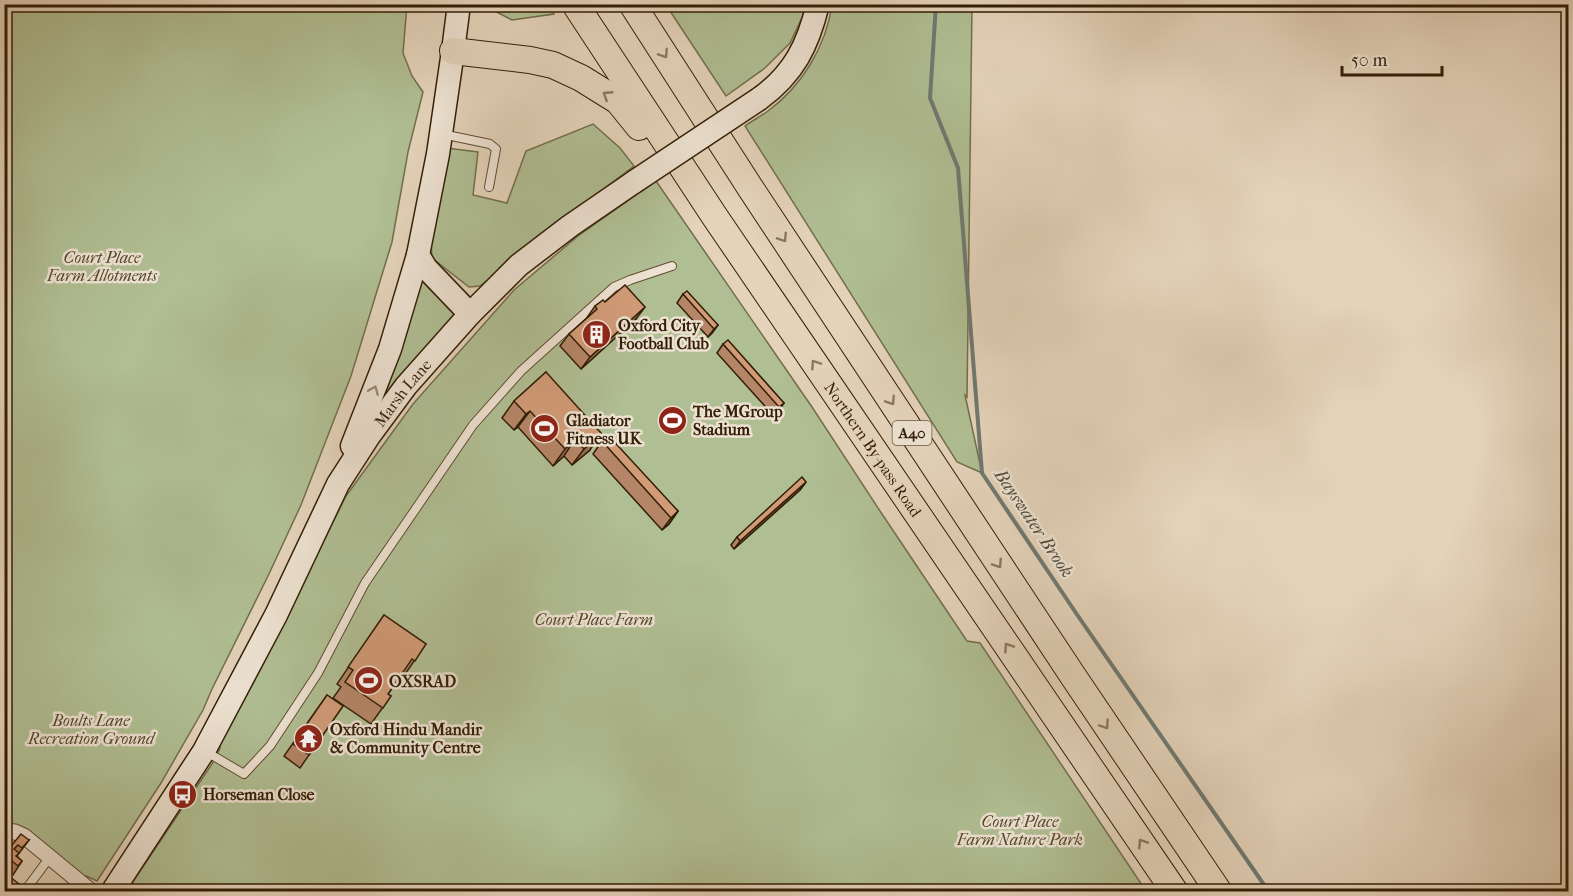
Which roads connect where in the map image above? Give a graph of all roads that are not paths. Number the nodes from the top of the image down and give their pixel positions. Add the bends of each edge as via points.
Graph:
1 (459, 4) edge
2 (575, 4) edge
3 (632, 4) edge
4 (818, 4) edge
5 (453, 51) junction
6 (440, 134) junction
7 (489, 187) dead end
8 (715, 217) junction
9 (418, 255) junction
10 (672, 266) dead end
11 (470, 314) junction
12 (338, 484) junction
13 (204, 750) junction
14 (4, 831) edge
15 (50, 857) junction
16 (24, 891) edge
17 (92, 891) edge
18 (112, 891) edge
19 (1175, 891) edge
20 (1219, 891) edge

1 - 5 main road
2 - 8 highway, Northern By-pass Road / A40
3 -> 20 highway, A40 via 1014,587
4 - 11 main road, Marsh Lane, bridge via 803,50 776,86 570,226 519,265
5 - 6 main road
8 -> 5 highway via 618,101 582,78 530,60
6 - 7 lane via 490,144 496,149
6 - 9 main road
19 -> 8 highway, Northern By-pass Road / A40
9 - 11 main road
12 -> 9 main road via 390,349
10 - 13 lane via 614,287 521,371 473,425 365,584 318,673 270,746 244,774
11 - 12 main road, Marsh Lane via 406,386
12 - 13 main road, Marsh Lane via 276,615
13 - 18 main road, Marsh Lane
14 - 15 street via 24,836
15 - 16 lane
15 - 17 street

